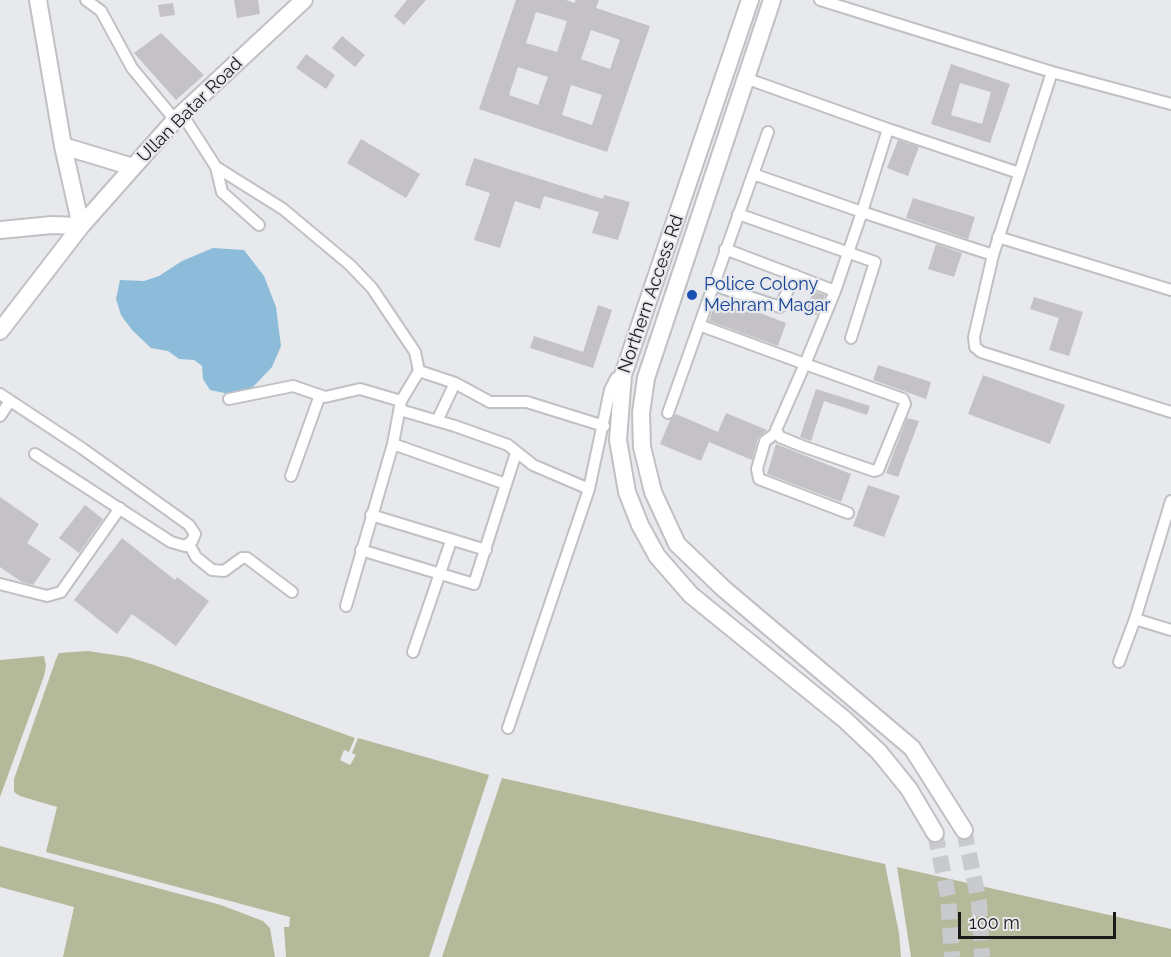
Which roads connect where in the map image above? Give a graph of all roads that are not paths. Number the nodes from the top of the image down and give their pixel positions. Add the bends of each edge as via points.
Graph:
1 (38, 0) edge
2 (304, 0) edge
3 (750, 0) edge
4 (772, 0) edge
5 (820, 0) edge
6 (92, 1) edge
7 (1052, 72) junction
8 (745, 78) junction
9 (1171, 104) edge
10 (179, 117) junction
11 (888, 129) junction
12 (768, 132) dead end
13 (63, 146) junction
14 (133, 167) junction
15 (216, 167) junction
16 (1019, 173) junction
17 (753, 174) junction
18 (862, 212) junction
19 (738, 214) junction
20 (259, 225) dead end
21 (81, 226) junction
22 (0, 230) edge
23 (998, 237) junction
24 (725, 249) junction
25 (849, 252) junction
26 (993, 255) junction
27 (795, 275) junction
28 (713, 285) junction
29 (1171, 290) edge
30 (834, 291) junction
31 (699, 325) junction
32 (0, 331) edge
33 (851, 338) dead end
34 (634, 346) junction
35 (655, 352) junction
36 (805, 364) junction
37 (419, 371) junction
38 (623, 375) junction
39 (455, 383) junction
40 (0, 394) edge
41 (320, 395) junction
42 (229, 399) dead end
43 (10, 401) junction
44 (401, 405) junction
45 (1171, 412) edge
46 (668, 413) dead end
47 (0, 416) edge
48 (437, 421) junction
49 (604, 426) junction
50 (776, 433) junction
51 (393, 444) junction
52 (516, 453) junction
53 (35, 454) dead end
54 (291, 477) dead end
55 (506, 484) junction
56 (589, 489) junction
57 (1171, 501) edge
58 (120, 507) junction
59 (848, 513) dead end
60 (371, 515) junction
61 (451, 541) junction
62 (189, 544) junction
63 (361, 550) junction
64 (486, 550) junction
65 (440, 574) junction
66 (0, 584) edge
67 (292, 591) dead end
68 (346, 606) dead end
69 (1135, 619) junction
70 (1171, 630) edge
71 (413, 652) dead end
72 (1119, 662) dead end
73 (508, 728) dead end
74 (964, 830) tunnel mouth
75 (935, 833) tunnel mouth

1 - 13 main road
2 - 10 main road, Ullan Batar Road
3 - 34 main road, Northern Access Rd
4 - 8 main road, Northern Access Rd
5 - 7 street
6 - 10 street via 132,68
7 - 9 street
7 - 16 street
8 - 11 street
8 - 35 main road, Northern Access Rd
10 - 14 main road, Ullan Batar Road
10 - 15 street
11 - 16 street
11 - 18 street
12 - 17 street
13 - 14 main road
13 - 21 main road
14 - 21 main road, Ullan Batar Road
15 - 20 street via 224,194
15 - 37 street via 283,209 372,288 406,336
16 - 23 street
17 - 18 street
17 - 19 street
18 - 25 street
18 - 26 street
19 - 24 street
19 - 25 street
21 - 22 main road
21 - 32 main road, Ullan Batar Road
23 - 26 street
23 - 29 street
24 - 27 street
24 - 28 street
25 - 30 street
25 - 33 street via 876,263
26 - 45 street via 974,337 977,350
27 - 28 street via 780,307
27 - 30 street
28 - 31 street
30 - 36 street
31 - 36 street
31 - 46 street
34 - 35 main road
34 - 38 main road, Northern Access Rd
35 - 74 main road, Northern Access Rd via 641,413 642,447 653,492 677,544 724,589 912,748
36 - 50 street
36 - 50 street via 904,399 879,468 874,471
37 - 39 street
37 - 44 street
38 - 49 street via 613,381
38 - 75 main road, Northern Access Rd via 618,440 627,492 657,556 691,595 879,752 909,789
39 - 48 street
39 - 49 street via 490,402 527,402
40 - 43 street
41 - 42 street via 285,386
41 - 44 street via 331,397 360,389
41 - 54 street
43 - 47 street
43 - 62 street via 189,525 195,534
44 - 48 street
44 - 51 street
48 - 52 street via 508,446
49 - 56 street
50 - 59 street via 765,441 757,469 759,479
51 - 55 street
51 - 60 street
52 - 55 street
52 - 56 street via 533,465
53 - 58 street
55 - 64 street
56 - 73 street
57 - 69 street
58 - 62 street via 171,542
58 - 66 street via 61,592 47,596
60 - 61 street
60 - 63 street
61 - 64 street
61 - 65 street
62 - 67 street via 196,557 212,570 224,571 247,558
63 - 65 street
63 - 68 street
64 - 65 street via 474,584
65 - 71 street
69 - 70 street
69 - 72 street

